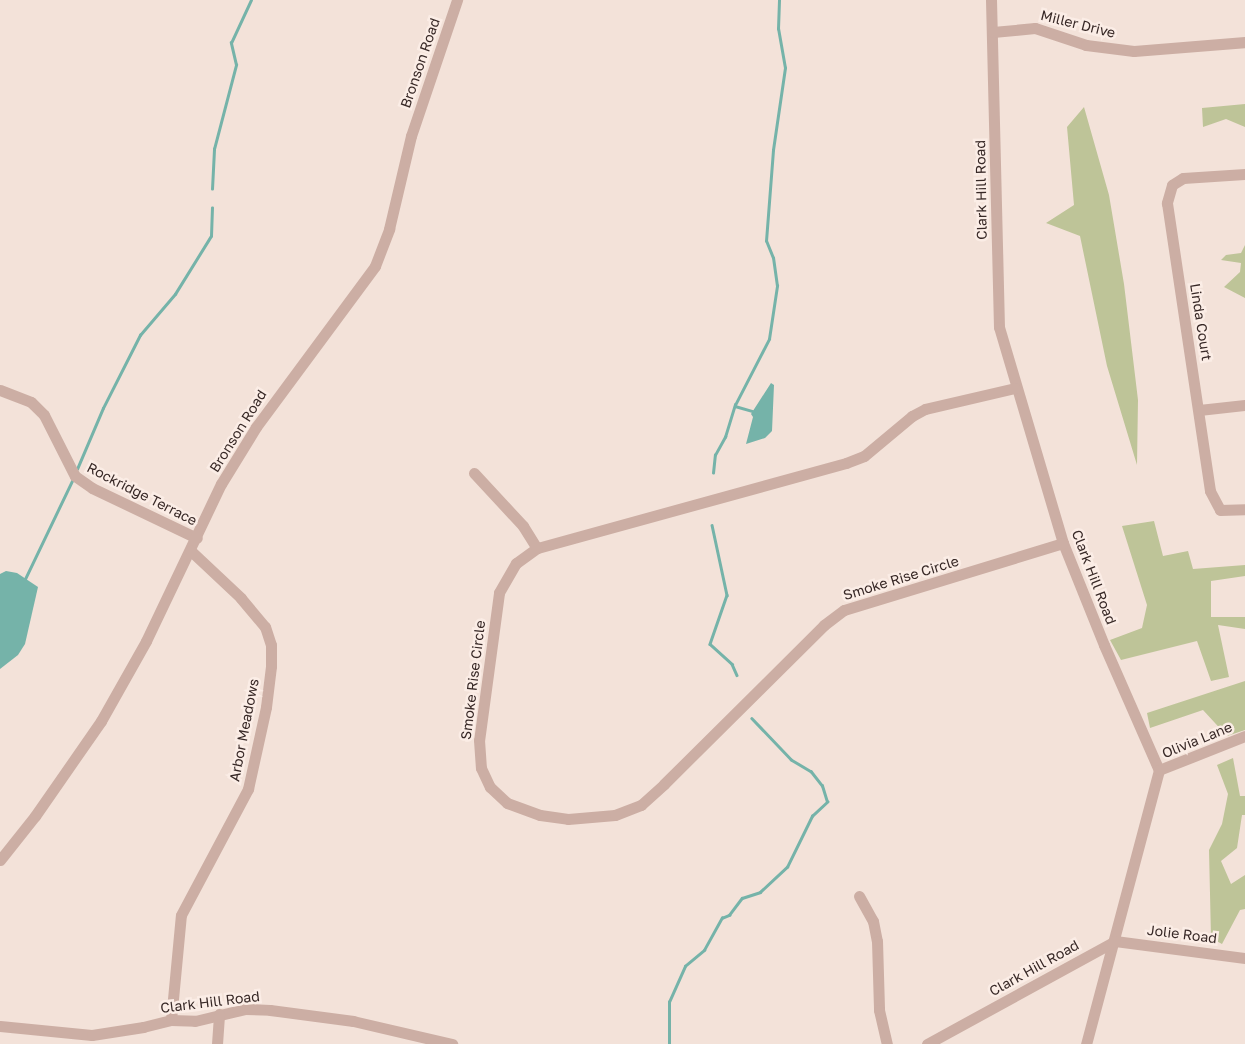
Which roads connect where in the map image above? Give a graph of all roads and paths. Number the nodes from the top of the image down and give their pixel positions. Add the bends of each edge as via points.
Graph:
1 (457, 0) edge
2 (991, 0) edge
3 (993, 32) junction
4 (1245, 42) edge
5 (1245, 174) edge
6 (1016, 388) junction
7 (0, 390) edge
8 (1245, 405) edge
9 (1199, 410) junction
10 (474, 473) dead end
11 (1245, 509) edge
12 (197, 538) junction
13 (1063, 543) junction
14 (537, 548) junction
15 (191, 551) junction
16 (1245, 736) edge
17 (1160, 770) junction
18 (0, 860) edge
19 (859, 896) dead end
20 (1115, 942) junction
21 (1245, 958) edge
22 (220, 1014) junction
23 (171, 1020) junction
24 (0, 1026) edge
25 (217, 1044) edge
26 (452, 1044) edge
27 (887, 1044) edge
28 (927, 1044) edge
29 (1086, 1044) edge

1 - 12 street, Bronson Road via 411,136 381,255 256,427 221,484
2 - 3 street, Clark Hill Road
3 - 4 street, Miller Drive via 1035,28 1086,45 1134,51
3 - 6 street, Clark Hill Road via 999,327
5 - 9 street, Linda Court via 1183,178 1172,185 1167,203
6 - 13 street, Clark Hill Road
6 - 14 street, Smoke Rise Circle via 925,409 855,460
7 - 12 street, Rockridge Terrace via 30,402 44,415 64,460 75,476 88,486
8 - 9 street
9 - 11 street, Linda Court via 1214,502 1220,510
10 - 14 street via 523,526
12 - 15 street, Bronson Road
13 - 14 street, Smoke Rise Circle via 844,610 824,625 642,805 615,815 568,819 540,815 507,803 490,787 481,768 479,740 499,593 516,563
13 - 17 street, Clark Hill Road
15 - 18 street, Bronson Road via 101,721
15 - 23 street, Arbor Meadows via 241,598 265,626 272,645 272,666 248,789 181,916
16 - 17 street, Olivia Lane
17 - 20 street
19 - 27 street via 877,941 879,1010
20 - 21 street, Jolie Road
20 - 28 street, Clark Hill Road
20 - 29 street
22 - 23 street, Clark Hill Road via 195,1021
22 - 25 street
22 - 26 street, Clark Hill Road via 245,1010 302,1013
23 - 24 street, Clark Hill Road via 143,1028 92,1035

